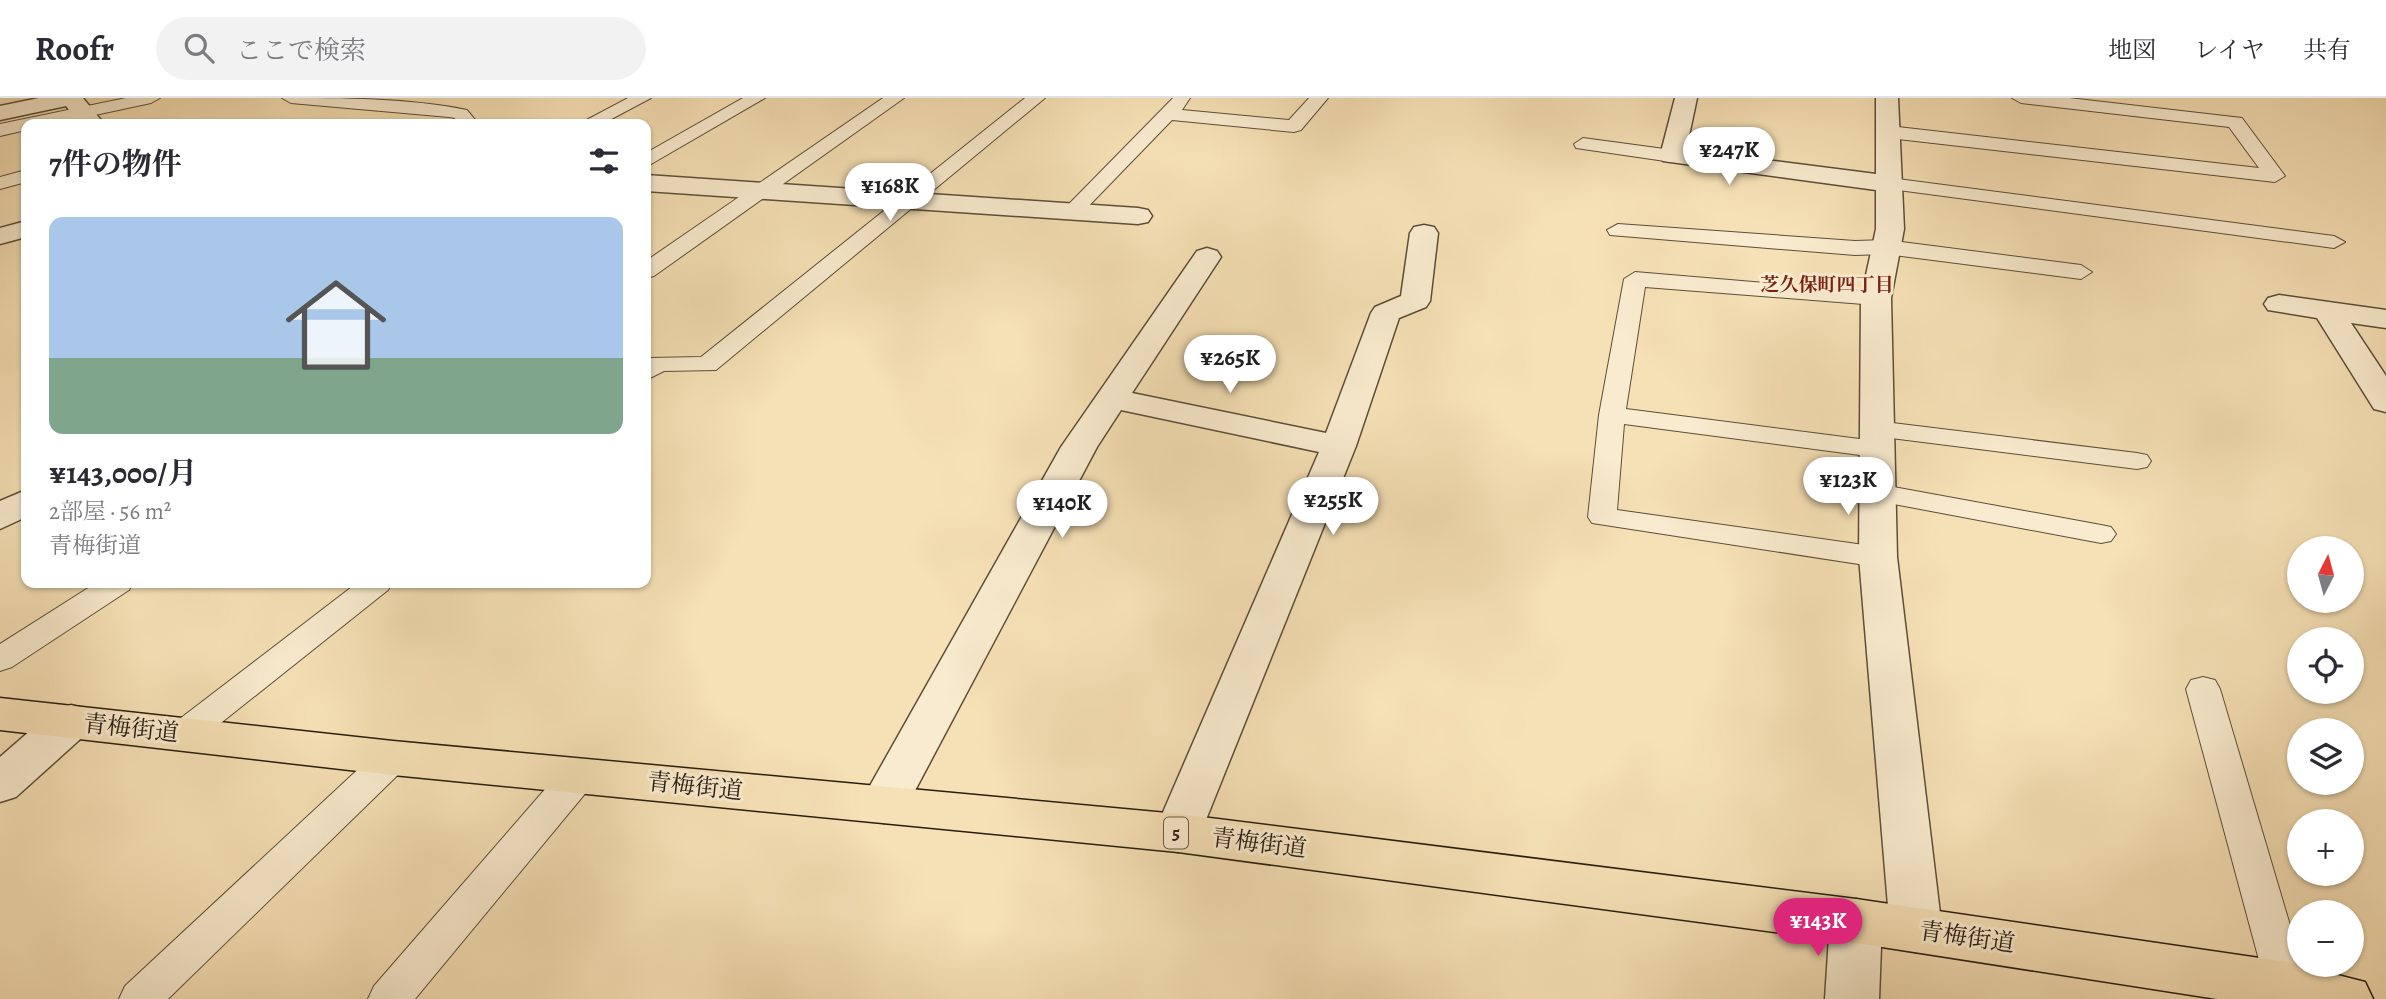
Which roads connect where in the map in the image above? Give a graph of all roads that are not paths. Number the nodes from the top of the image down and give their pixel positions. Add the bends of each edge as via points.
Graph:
1 (151, 98) edge
2 (291, 98) edge
3 (642, 98) edge
4 (756, 98) edge
5 (895, 98) edge
6 (1036, 98) edge
7 (1183, 98) edge
8 (1318, 98) edge
9 (1686, 98) edge
10 (2021, 98) edge
11 (79, 108) edge
12 (0, 113) edge
13 (1168, 114) junction
14 (1888, 115) edge
15 (40, 119) edge
16 (465, 119) edge
17 (598, 119) edge
18 (21, 124) edge
19 (0, 130) edge
20 (1583, 144) dead end
21 (1672, 156) junction
22 (651, 158) edge
23 (21, 177) edge
24 (0, 183) edge
25 (651, 183) edge
26 (1890, 184) junction
27 (763, 191) junction
28 (911, 201) junction
29 (1072, 212) junction
30 (1138, 216) dead end
31 (21, 230) edge
32 (1618, 230) dead end
33 (1424, 233) dead end
34 (0, 236) edge
35 (2334, 242) dead end
36 (1886, 247) junction
37 (1207, 257) dead end
38 (651, 268) edge
39 (2081, 272) dead end
40 (1876, 298) junction
41 (2279, 304) dead end
42 (2328, 312) junction
43 (2386, 319) edge
44 (651, 369) edge
45 (1110, 398) junction
46 (2386, 402) edge
47 (1612, 415) junction
48 (1875, 439) junction
49 (1339, 446) junction
50 (2137, 461) dead end
51 (1877, 493) junction
52 (21, 504) edge
53 (0, 517) edge
54 (2101, 534) dead end
55 (1878, 557) junction
56 (110, 588) edge
57 (371, 588) edge
58 (0, 659) edge
59 (2203, 690) dead end
60 (0, 713) edge
61 (71, 721) junction
62 (185, 733) junction
63 (393, 758) junction
64 (580, 774) junction
65 (0, 784) edge
66 (884, 804) junction
67 (1178, 833) junction
68 (1856, 921) junction
69 (1916, 930) junction
70 (2267, 989) edge
71 (140, 999) edge
72 (389, 999) edge
73 (1852, 999) edge
74 (2346, 999) edge

1 - 11 lane
2 - 16 lane via 449,112
3 - 17 lane
4 - 22 lane
5 - 27 lane
6 - 28 lane
7 - 13 lane
8 - 13 lane via 1294,126
9 - 21 street
10 - 14 lane via 2235,122 2276,176
11 - 12 street
11 - 15 lane
13 - 29 lane
14 - 26 street
18 - 19 lane
20 - 21 lane
21 - 26 street
23 - 24 lane
25 - 27 street
26 - 35 lane
26 - 36 street
27 - 28 street
27 - 38 lane
28 - 29 street
28 - 44 lane via 707,365 658,363
29 - 30 street
31 - 34 street
32 - 36 lane via 1679,227 1855,248
33 - 49 street via 1415,300 1387,313
36 - 39 lane
36 - 40 street
37 - 45 street
40 - 47 lane via 1635,279
40 - 48 street
41 - 42 street
42 - 43 street
42 - 46 street
45 - 49 street
45 - 66 street
47 - 48 lane
47 - 55 lane via 1602,517
48 - 50 lane
48 - 51 street
49 - 67 street
51 - 54 lane
51 - 55 street
52 - 53 street
55 - 69 street
56 - 58 lane
57 - 62 lane
59 - 70 lane
60 - 61 main road, 青梅街道 / 5
61 - 62 main road, 青梅街道 / 5
61 - 65 street
62 - 63 main road, 青梅街道 / 5
63 - 64 main road, 青梅街道 / 5
63 - 71 lane
64 - 66 main road, 青梅街道 / 5
64 - 72 lane
66 - 67 main road, 青梅街道 / 5
67 - 68 main road, 青梅街道 / 5
68 - 69 main road, 青梅街道 / 5
68 - 73 street
69 - 70 main road, 青梅街道 / 5
70 - 74 main road, 青梅街道 / 5

